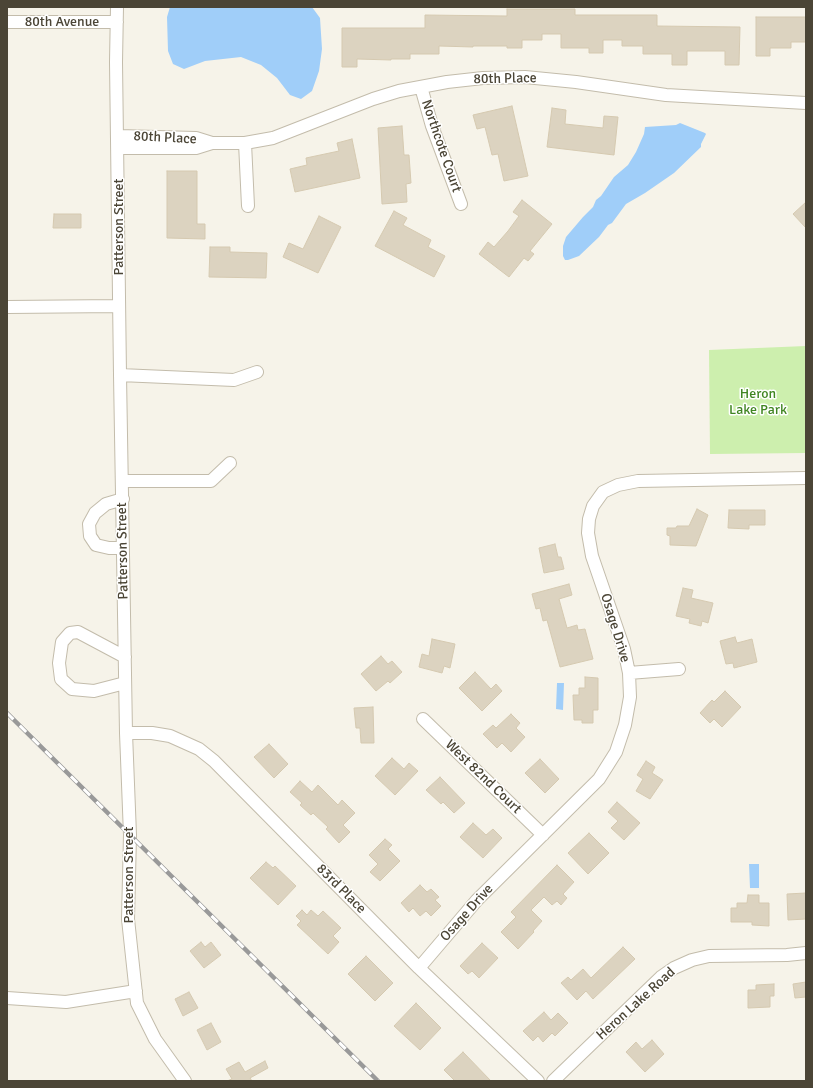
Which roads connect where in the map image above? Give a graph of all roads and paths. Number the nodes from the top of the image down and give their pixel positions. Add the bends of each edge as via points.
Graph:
1 (117, 7) edge
2 (7, 22) edge
3 (117, 22) junction
4 (421, 87) junction
5 (806, 103) edge
6 (118, 142) junction
7 (245, 143) junction
8 (461, 204) dead end
9 (248, 206) dead end
10 (119, 306) junction
11 (7, 307) edge
12 (257, 372) dead end
13 (120, 375) junction
14 (230, 463) dead end
15 (806, 478) edge
16 (122, 481) junction
17 (123, 499) junction
18 (123, 548) junction
19 (125, 657) junction
20 (679, 668) dead end
21 (629, 673) junction
22 (125, 683) junction
23 (423, 719) dead end
24 (126, 732) junction
25 (543, 835) junction
26 (806, 952) edge
27 (419, 968) junction
28 (136, 991) junction
29 (7, 998) edge
30 (185, 1081) edge
31 (538, 1081) edge
32 (553, 1081) edge

1 - 3 street, Patterson Street
2 - 3 street, 80th Avenue
3 - 6 street, Patterson Street
4 - 5 street, 80th Place via 483,78 525,77 666,95
4 - 7 street, 80th Place via 372,99 273,138
4 - 8 street, Northcote Court via 432,126
6 - 7 street, 80th Place via 196,148 212,143
6 - 10 street, Patterson Street
7 - 9 street
10 - 11 street
10 - 13 street, Patterson Street
12 - 13 street via 234,380
13 - 16 street, Patterson Street
14 - 16 street via 211,481
15 - 21 street, Osage Drive via 638,481 618,484 603,492 593,506 588,533 592,556 624,649
16 - 17 street, Patterson Street
17 - 18 street, Patterson Street
17 - 18 street via 106,504 95,513 89,524 90,536 96,545
18 - 19 street, Patterson Street
19 - 22 street, Patterson Street
19 - 22 street via 78,632 70,633 62,642 59,663 61,679 72,689 94,691
20 - 21 street
21 - 25 street, Osage Drive via 628,711 616,752 599,779
22 - 24 street, Patterson Street
23 - 25 street, West 82nd Court
24 - 27 street, 83rd Place via 170,736 198,749 214,761
24 - 28 street, Patterson Street via 130,835 128,919
25 - 27 street, Osage Drive via 477,900
26 - 32 street, Heron Lake Road via 709,956 674,968
27 - 31 street, 83rd Place
28 - 29 street via 66,1002
28 - 30 street, Patterson Street via 136,1003 155,1039

